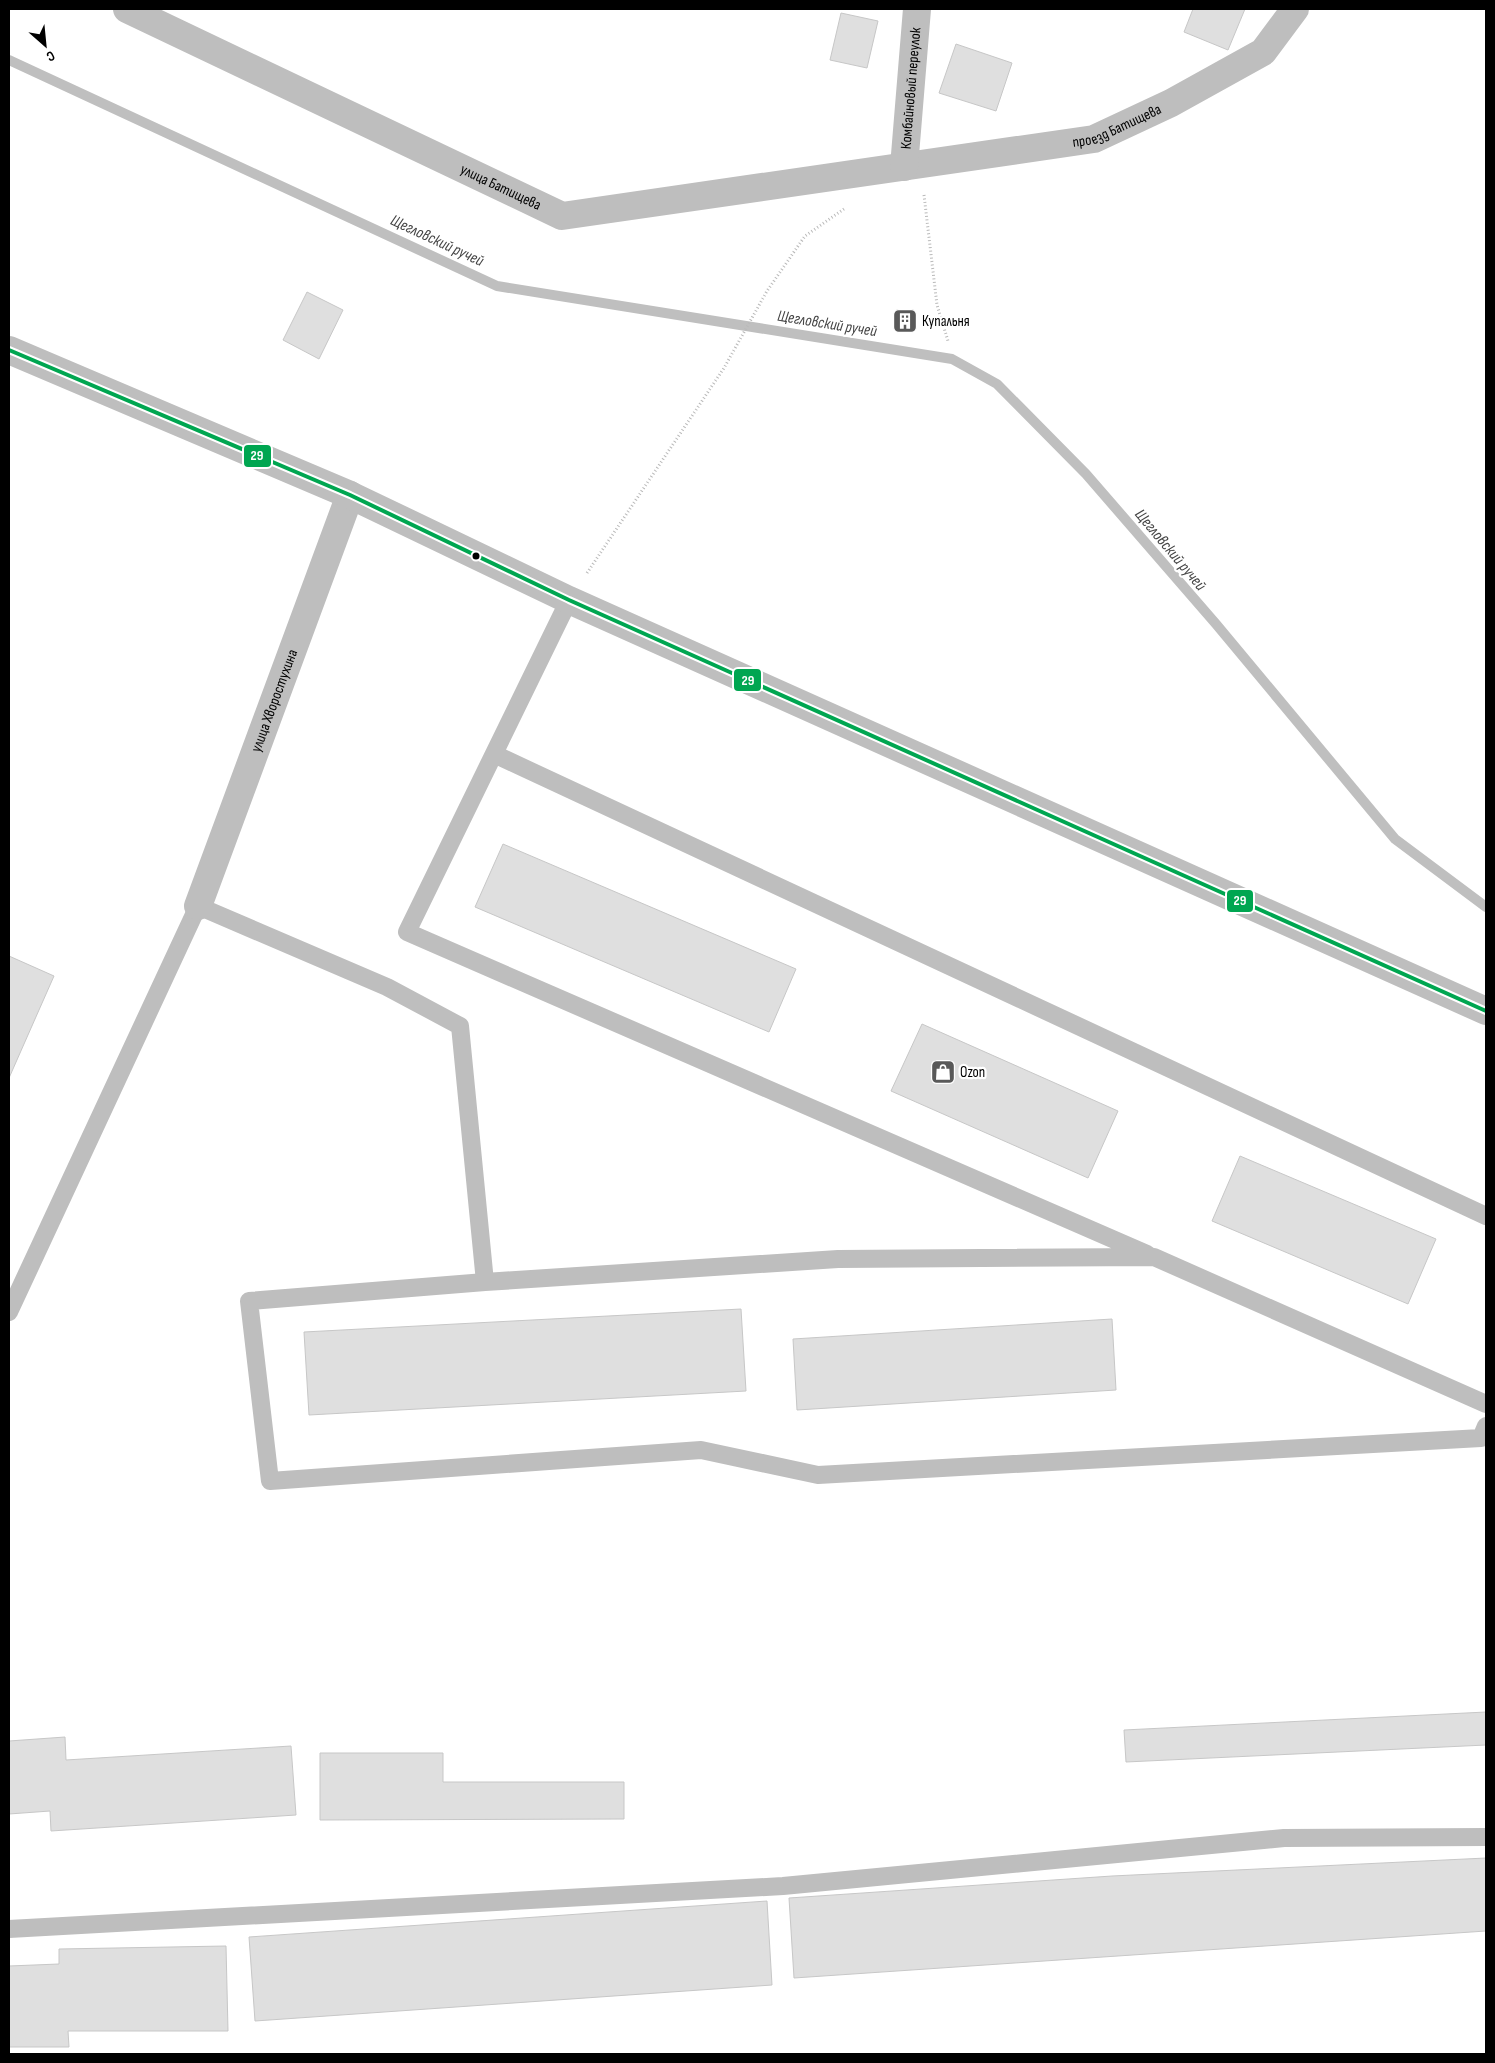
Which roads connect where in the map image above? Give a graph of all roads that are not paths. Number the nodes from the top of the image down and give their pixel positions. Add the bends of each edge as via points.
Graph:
1 (127, 9) edge
2 (916, 9) edge
3 (1295, 9) edge
4 (912, 166) junction
5 (9, 350) edge
6 (350, 496) junction
7 (568, 600) junction
8 (494, 754) junction
9 (198, 906) junction
10 (1486, 1011) edge
11 (1486, 1216) edge
12 (1154, 1257) junction
13 (485, 1282) junction
14 (9, 1312) edge
15 (1486, 1404) edge
16 (1486, 1426) edge
17 (1486, 1837) edge
18 (9, 1929) edge

1 - 4 street, улица Батищева via 562,216
2 - 4 street, Комбайновый переулок
3 - 4 street, проезд Батищева via 1263,52 1171,103 1094,139
5 - 6 street
6 - 7 street
6 - 9 street, улица Хворостухина
7 - 8 lane
7 - 10 street
8 - 11 lane
8 - 12 lane via 407,932
9 - 13 lane via 387,987 460,1026
9 - 14 lane
12 - 13 lane via 838,1258
12 - 15 lane
13 - 16 lane via 249,1301 270,1481 701,1450 818,1475 1481,1438
17 - 18 lane via 1284,1838 783,1886

